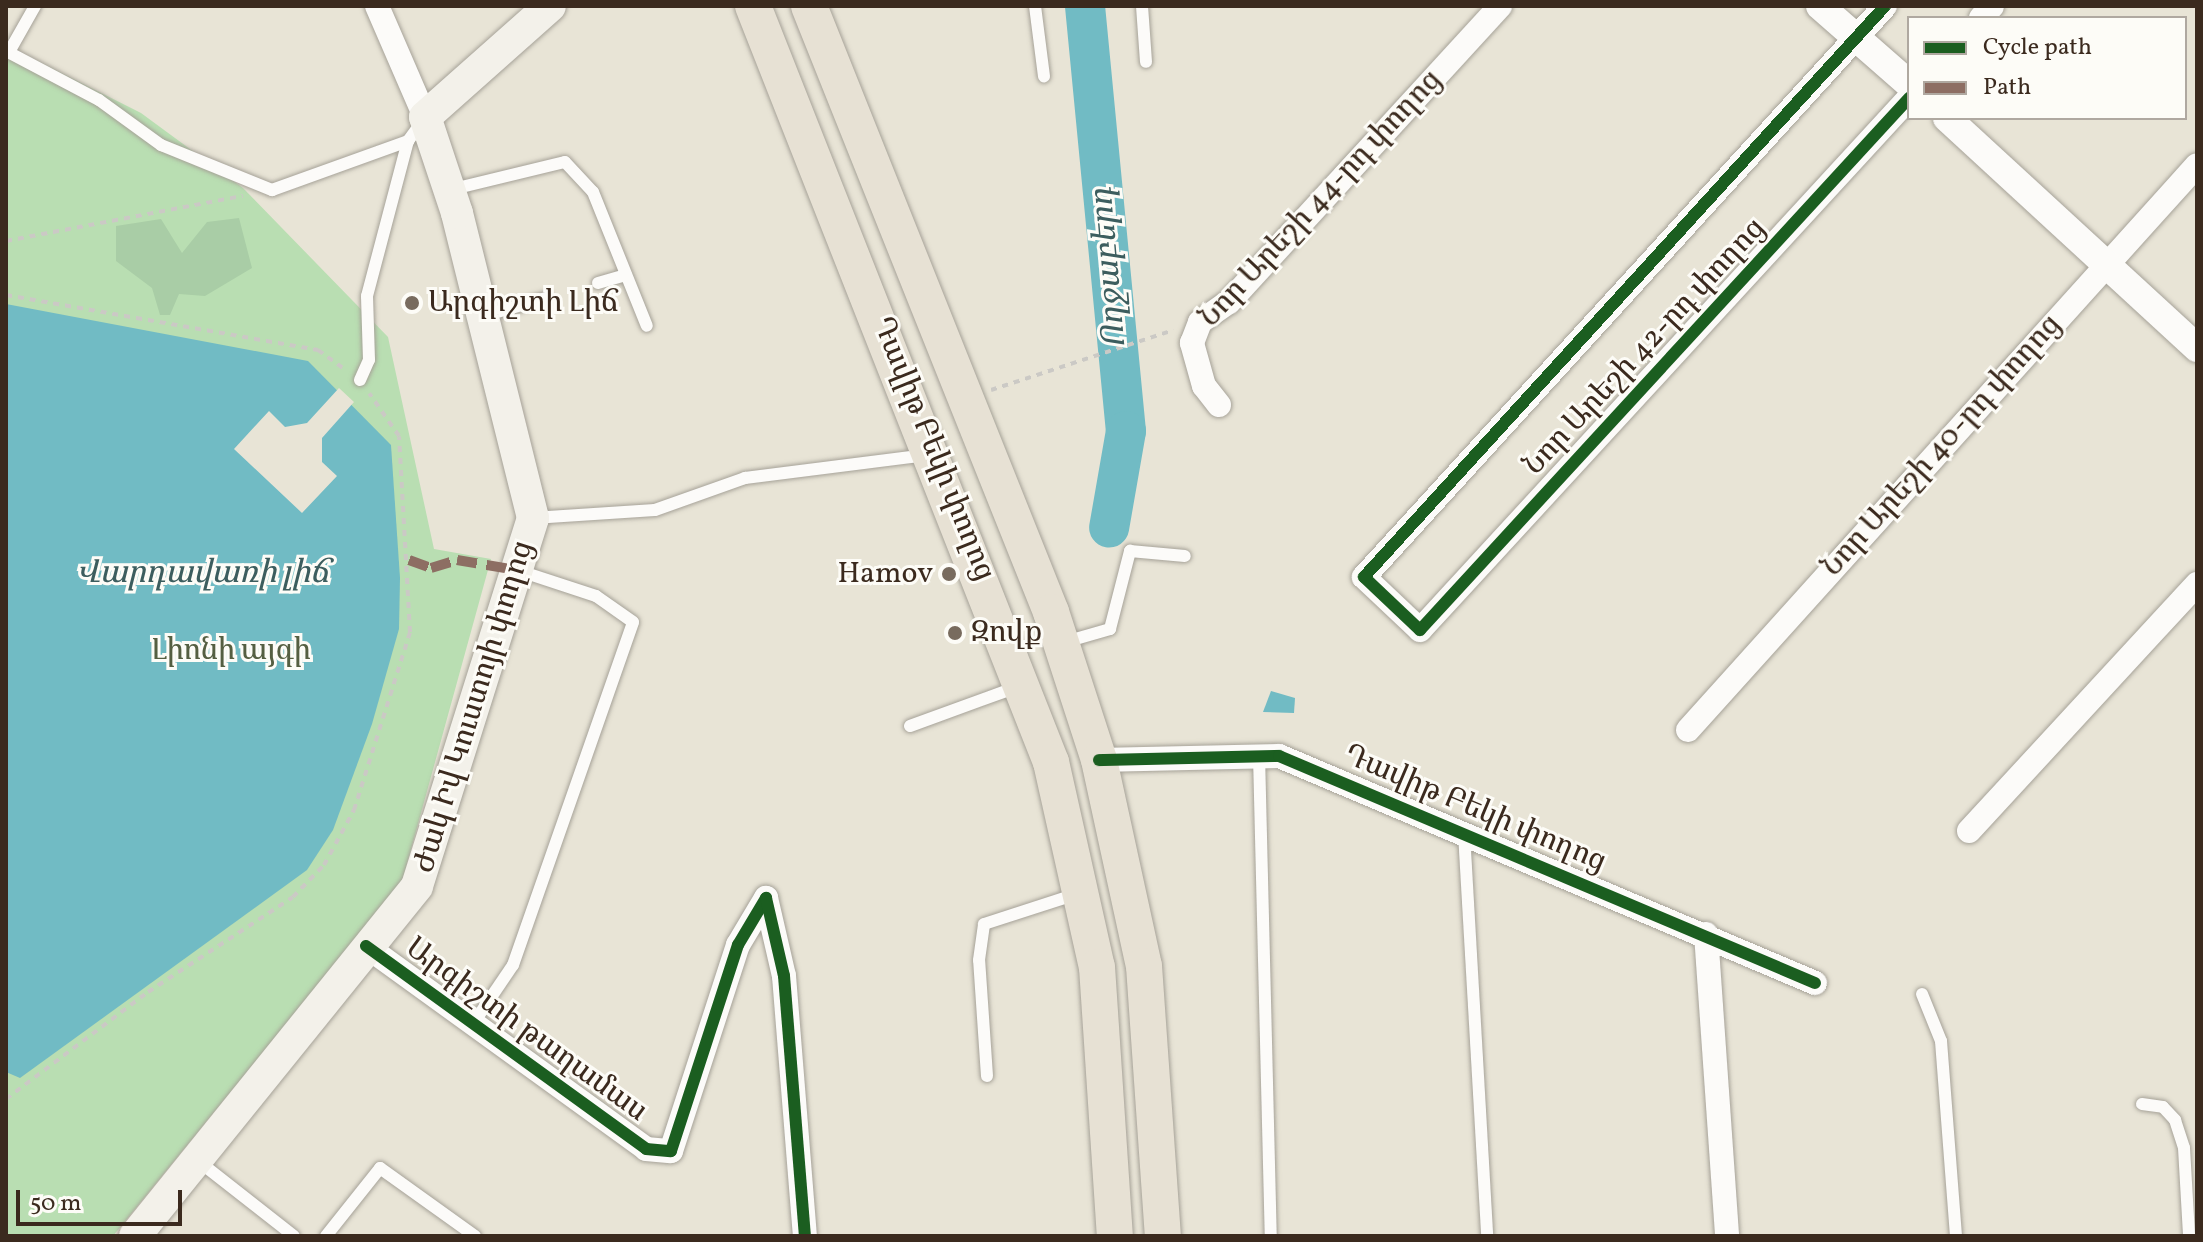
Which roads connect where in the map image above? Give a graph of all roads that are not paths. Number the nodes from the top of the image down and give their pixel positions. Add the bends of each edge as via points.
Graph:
1 (35, 6) edge
2 (377, 6) edge
3 (550, 6) edge
4 (753, 6) edge
5 (809, 6) edge
6 (1035, 6) edge
7 (1142, 6) edge
8 (1500, 6) edge
9 (1820, 6) edge
10 (1885, 6) edge
11 (1856, 37) junction
12 (8, 52) edge
13 (1146, 62) dead end
14 (1044, 76) dead end
15 (1907, 82) edge
16 (1907, 100) edge
17 (1949, 120) edge
18 (417, 129) junction
19 (2197, 165) edge
20 (449, 190) junction
21 (2105, 263) junction
22 (626, 275) junction
23 (598, 283) dead end
24 (546, 298) dead end
25 (483, 316) junction
26 (647, 326) dead end
27 (2197, 348) edge
28 (360, 380) road end
29 (1219, 405) dead end
30 (935, 454) junction
31 (533, 518) junction
32 (1185, 556) dead end
33 (517, 570) junction
34 (2197, 584) edge
35 (1062, 643) junction
36 (1024, 684) junction
37 (910, 726) dead end
38 (1688, 730) dead end
39 (1259, 755) junction
40 (1099, 760) junction
41 (1969, 831) dead end
42 (1464, 833) junction
43 (1084, 892) junction
44 (1706, 934) junction
45 (366, 946) junction
46 (1815, 983) dead end
47 (1922, 994) dead end
48 (473, 1024) junction
49 (987, 1076) dead end
50 (2142, 1104) dead end
51 (2190, 1150) edge
52 (194, 1158) junction
53 (135, 1236) edge
54 (294, 1236) edge
55 (326, 1236) edge
56 (475, 1236) edge
57 (805, 1236) edge
58 (1115, 1236) edge
59 (1163, 1236) edge
60 (1271, 1236) edge
61 (1487, 1236) edge
62 (1727, 1236) edge
63 (1956, 1236) edge
64 (2189, 1236) edge

1 - 12 lane
2 - 18 street
3 - 18 main road
4 - 30 main road, Դավիթ Բեկի փողոց
5 - 35 main road, Դավիթ Բեկի փողոց
6 - 14 lane
7 - 13 lane
8 - 29 street, Նոր Արեշի 44-րդ փողոց via 1229,302 1200,322 1192,343 1204,386
9 - 11 street
10 - 11 street
11 - 15 street
11 - 16 street, Նոր Արեշի 42-րդ փողոց via 1364,577 1420,630
12 - 18 lane via 99,100 161,145 272,190
17 - 21 street
18 - 20 main road, Ժակ Իվ Կուստոյի փողոց
18 - 28 lane via 367,296 369,360
19 - 21 street, Նոր Արեշի 40-րդ փողոց
20 - 22 lane via 565,162 593,192
20 - 25 main road, Ժակ Իվ Կուստոյի փողոց
21 - 27 street
21 - 38 street, Նոր Արեշի 40-րդ փողոց
22 - 23 lane
22 - 26 lane
24 - 25 lane
25 - 31 main road, Ժակ Իվ Կուստոյի փողոց
30 - 31 lane via 745,478 655,510
30 - 36 main road, Դավիթ Բեկի փողոց
31 - 33 main road, Ժակ Իվ Կուստոյի փողոց
32 - 35 lane via 1130,551 1110,629
33 - 45 main road, Ժակ Իվ Կուստոյի փողոց via 417,886
33 - 48 lane via 596,596 633,622 513,965
34 - 41 street
35 - 40 main road, Դավիթ Բեկի փողոց
36 - 37 lane
36 - 43 main road, Դավիթ Բեկի փողոց
39 - 40 street, Դավիթ Բեկի փողոց
39 - 42 street, Դավիթ Բեկի փողոց via 1279,756
39 - 60 lane
40 - 59 main road, Դավիթ Բեկի փողոց via 1144,966
42 - 44 street, Դավիթ Բեկի փողոց
42 - 61 lane
43 - 49 lane via 984,924 979,960
43 - 58 main road, Դավիթ Բեկի փողոց via 1097,967
44 - 46 street, Դավիթ Բեկի փողոց
44 - 62 street
45 - 48 street, Արգիշտի թաղամաս
45 - 52 main road, Ժակ Իվ Կուստոյի փողոց
47 - 63 lane via 1941,1041
48 - 57 street, Արգիշտի թաղամաս via 646,1149 671,1151 738,945 766,898 784,976
50 - 51 lane via 2163,1107
51 - 64 lane
52 - 53 main road, Ժակ Իվ Կուստոյի փողոց
52 - 54 lane
55 - 56 lane via 380,1168

